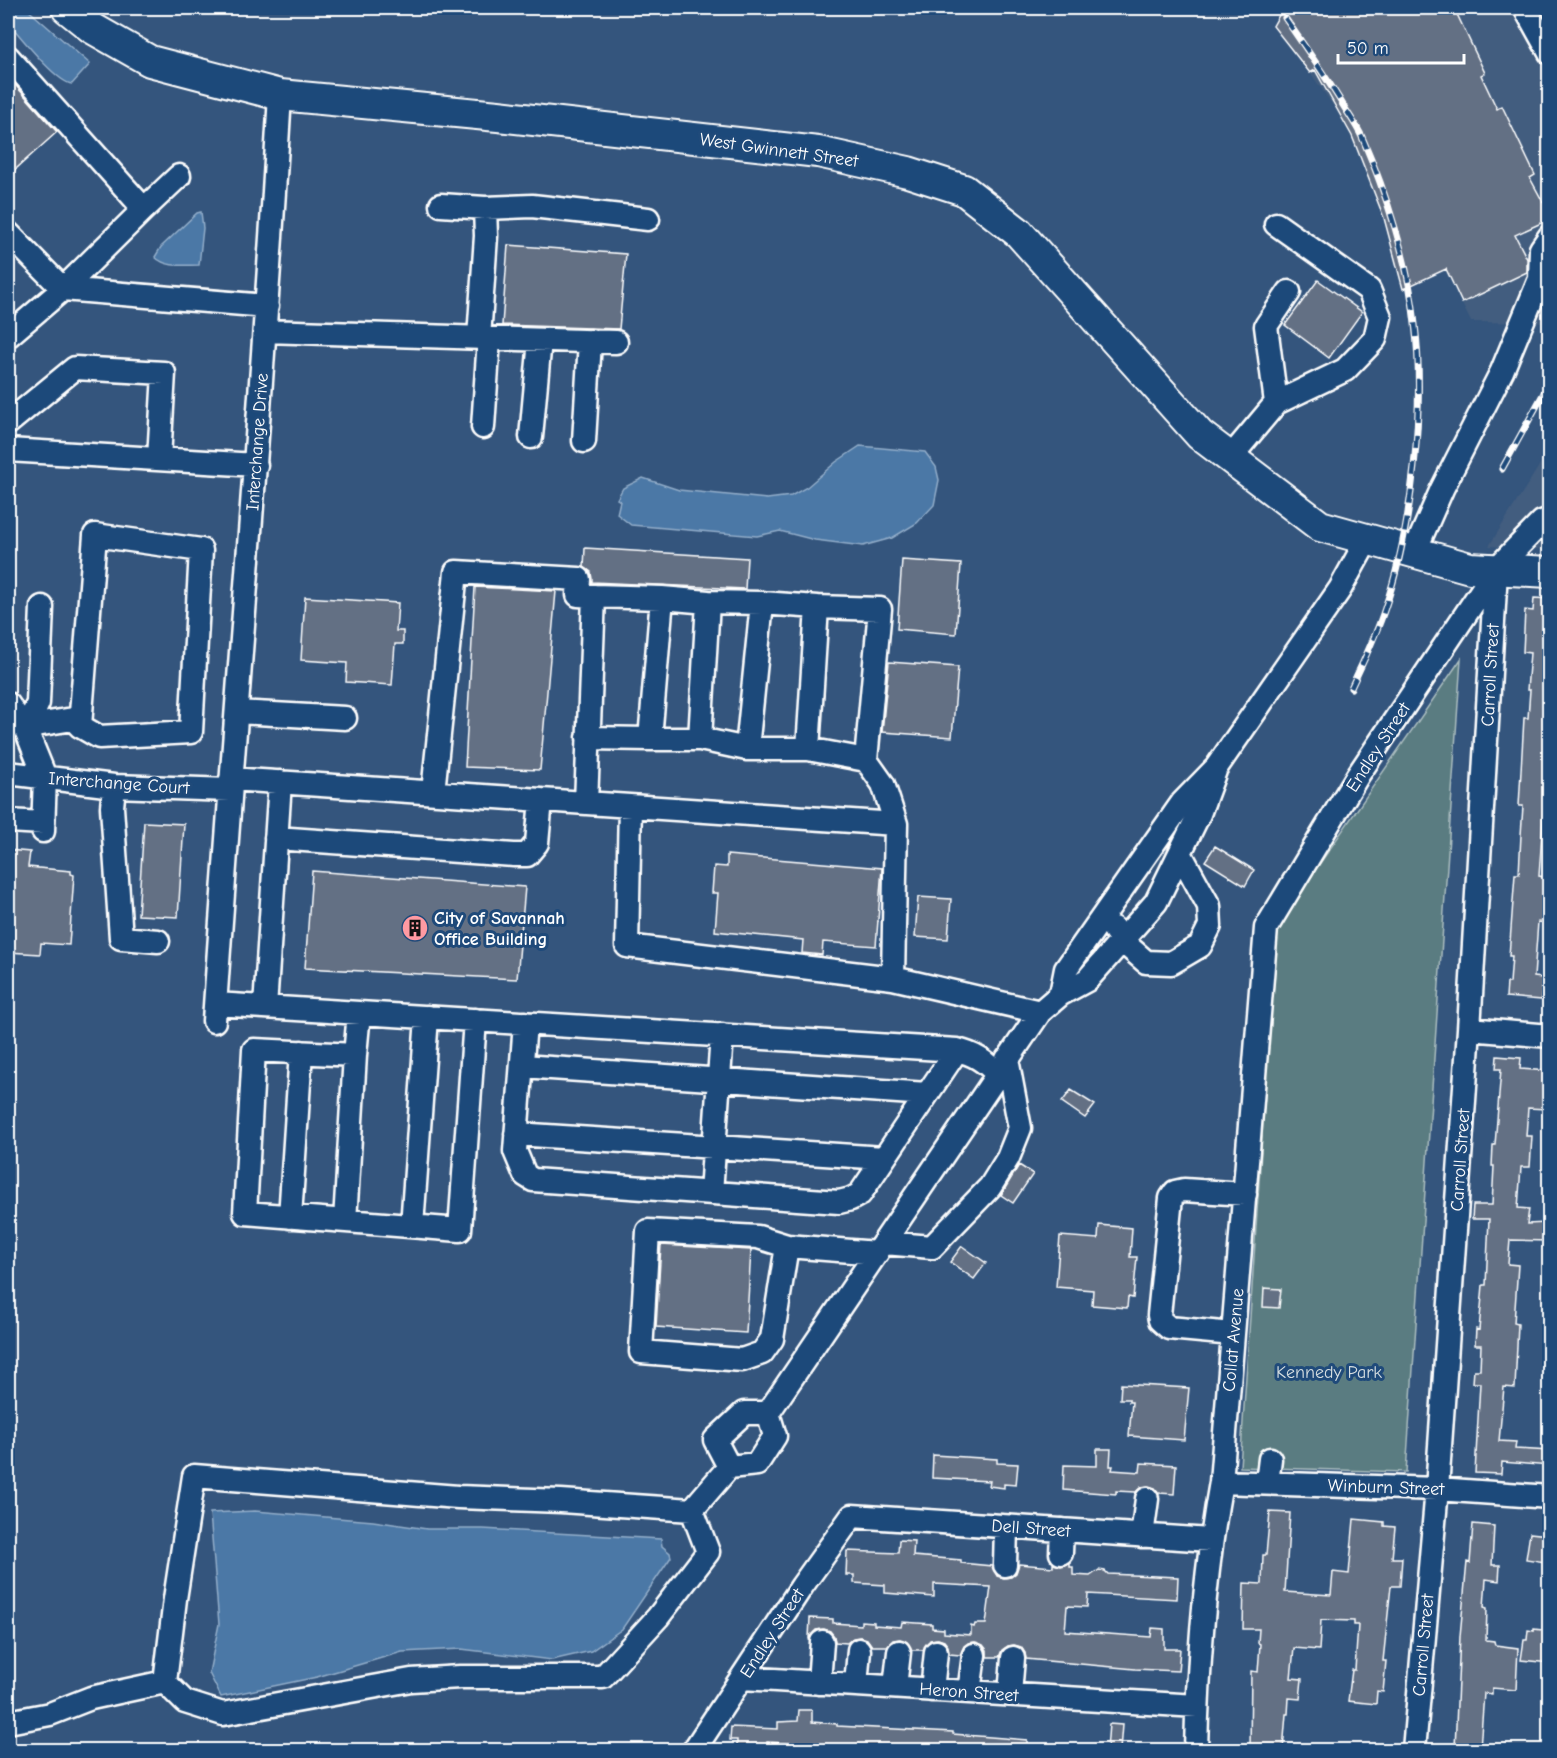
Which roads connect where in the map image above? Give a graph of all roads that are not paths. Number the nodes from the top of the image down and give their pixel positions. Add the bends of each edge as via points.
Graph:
1 (67, 8) edge
2 (1525, 8) edge
3 (1550, 53) edge
4 (8, 57) edge
5 (280, 95) junction
6 (179, 176) dead end
7 (441, 205) dead end
8 (485, 208) junction
9 (144, 209) junction
10 (648, 219) dead end
11 (1276, 224) dead end
12 (8, 233) edge
13 (1550, 236) edge
14 (63, 289) junction
15 (1289, 292) dead end
16 (267, 306) junction
17 (265, 330) junction
18 (8, 336) edge
19 (484, 339) junction
20 (540, 340) junction
21 (590, 341) junction
22 (616, 342) dead end
23 (1276, 404) junction
24 (8, 423) edge
25 (483, 427) dead end
26 (531, 437) dead end
27 (584, 441) dead end
28 (8, 450) edge
29 (1230, 458) junction
30 (159, 459) junction
31 (256, 465) junction
32 (1550, 519) edge
33 (1367, 540) junction
34 (1414, 553) junction
35 (1496, 569) junction
36 (1550, 572) edge
37 (594, 596) junction
38 (662, 598) junction
39 (705, 602) junction
40 (762, 603) junction
41 (42, 607) dead end
42 (817, 607) junction
43 (8, 704) edge
44 (237, 712) junction
45 (345, 718) dead end
46 (80, 726) junction
47 (26, 728) junction
48 (588, 738) junction
49 (650, 739) junction
50 (700, 739) junction
51 (747, 749) junction
52 (808, 749) junction
53 (866, 760) junction
54 (1216, 768) junction
55 (8, 773) edge
56 (45, 777) junction
57 (280, 782) junction
58 (231, 784) junction
59 (114, 786) junction
60 (433, 792) junction
61 (541, 800) junction
62 (586, 803) junction
63 (630, 806) junction
64 (8, 821) edge
65 (896, 824) junction
66 (276, 838) junction
67 (1180, 853) junction
68 (1103, 915) junction
69 (1266, 928) joint
70 (158, 941) dead end
71 (1122, 941) junction
72 (893, 978) junction
73 (1061, 994) junction
74 (266, 1007) junction
75 (1040, 1012) junction
76 (359, 1013) junction
77 (427, 1017) junction
78 (476, 1020) junction
79 (525, 1023) junction
80 (1469, 1029) junction
81 (722, 1035) junction
82 (1550, 1036) edge
83 (957, 1050) junction
84 (301, 1052) junction
85 (356, 1055) junction
86 (522, 1066) junction
87 (1002, 1066) junction
88 (719, 1080) junction
89 (927, 1094) junction
90 (516, 1134) junction
91 (714, 1147) junction
92 (884, 1158) junction
93 (711, 1193) junction
94 (1245, 1194) junction
95 (290, 1217) junction
96 (345, 1221) junction
97 (412, 1226) junction
98 (787, 1246) junction
99 (880, 1248) junction
100 (1233, 1334) junction
101 (768, 1413) junction
102 (1270, 1459) dead end
103 (729, 1467) junction
104 (1221, 1482) junction
105 (1267, 1483) junction
106 (1437, 1489) junction
107 (1550, 1497) edge
108 (1147, 1499) dead end
109 (692, 1510) junction
110 (852, 1516) joint
111 (1014, 1527) junction
112 (1062, 1530) junction
113 (1143, 1536) junction
114 (1210, 1540) junction
115 (1061, 1553) dead end
116 (1013, 1563) dead end
117 (822, 1642) dead end
118 (859, 1650) dead end
119 (899, 1652) dead end
120 (936, 1652) dead end
121 (968, 1655) dead end
122 (1013, 1658) dead end
123 (742, 1678) junction
124 (165, 1682) junction
125 (819, 1683) junction
126 (856, 1685) junction
127 (895, 1687) junction
128 (932, 1690) junction
129 (964, 1692) junction
130 (1010, 1694) junction
131 (1197, 1706) junction
132 (8, 1722) edge
133 (694, 1750) edge
134 (1196, 1750) edge
135 (1414, 1750) edge

1 - 5 main road, West Gwinnett Street via 92,28 150,61
2 - 3 street
4 - 9 street
5 - 16 street, Interchange Drive
5 - 29 main road, West Gwinnett Street via 818,152 908,172 964,190 1019,233 1200,435
6 - 9 street
7 - 8 street
8 - 10 street via 532,206
8 - 19 street
9 - 14 street
11 - 23 street via 1369,290 1380,317 1375,339 1345,370
12 - 14 street
13 - 34 street via 1541,249 1540,279 1502,371
14 - 16 street
14 - 18 street
15 - 23 street via 1266,326
16 - 17 street, Interchange Drive
17 - 19 street
17 - 31 street, Interchange Drive
19 - 20 street
19 - 25 street
20 - 21 street
20 - 26 street
21 - 22 street
21 - 27 street
23 - 29 street
24 - 30 street via 75,368 164,373
28 - 30 street
29 - 33 main road, West Gwinnett Street via 1320,526
30 - 31 street
31 - 44 street, Interchange Drive
32 - 35 street, Endley Street via 1542,522
33 - 34 main road, West Gwinnett Street
33 - 54 street via 1340,589
34 - 35 main road, West Gwinnett Street via 1470,568
35 - 36 main road, West Gwinnett Street
35 - 69 street, Endley Street via 1358,775
35 - 80 street, Carroll Street
37 - 38 street
37 - 48 street
37 - 60 street via 578,595 579,579 456,572
38 - 39 street
38 - 49 street
39 - 40 street
39 - 50 street
40 - 42 street
40 - 51 street
41 - 47 street via 38,703
42 - 52 street
42 - 53 street via 880,609
43 - 47 street
44 - 45 street
44 - 58 street, Interchange Drive
46 - 46 street via 99,737 191,732 201,550 95,535
46 - 47 street via 73,719
47 - 56 street
48 - 49 street
48 - 62 street
49 - 50 street
50 - 51 street
51 - 52 street
52 - 53 street
53 - 65 street via 883,784
54 - 67 street
54 - 68 street via 1182,803
55 - 56 street, Interchange Court
56 - 59 street, Interchange Court
56 - 64 street via 43,827
57 - 58 street, Interchange Court
57 - 60 street, Interchange Court
57 - 66 street
58 - 59 street, Interchange Court
58 - 74 street, Interchange Drive via 215,1012
59 - 70 street via 121,938
60 - 61 street, Interchange Court
61 - 62 street, Interchange Court
61 - 66 street via 537,843 527,855
62 - 63 street, Interchange Court
63 - 65 street, Interchange Court
63 - 72 street via 627,946
65 - 72 street
66 - 74 street
67 - 71 street via 1156,902
67 - 71 street via 1209,906 1209,926 1200,946 1171,963 1146,962
68 - 71 street
68 - 73 street via 1066,969
69 - 94 street, Collat Avenue
71 - 73 street via 1087,980
72 - 75 street
73 - 75 street
74 - 76 street
75 - 87 street
76 - 77 street
76 - 85 street
77 - 78 street
77 - 97 street
78 - 79 street
78 - 97 street via 460,1230
79 - 81 street
79 - 86 street
80 - 82 street
80 - 106 street, Carroll Street
81 - 83 street
81 - 88 street
83 - 87 street
83 - 89 street
84 - 85 street
84 - 95 street
84 - 95 street via 254,1050 245,1214
85 - 96 street
86 - 88 street
86 - 90 street
87 - 99 street
87 - 99 street via 1020,1128 990,1187 932,1247
88 - 89 street
88 - 91 street
89 - 92 street
90 - 91 street
90 - 93 street via 515,1151 525,1175 533,1180
91 - 92 street
91 - 93 street
92 - 93 street via 860,1194 839,1202
94 - 100 street, Collat Avenue
94 - 100 street via 1175,1192 1171,1198 1159,1315 1169,1328
95 - 96 street
96 - 97 street
98 - 98 street via 758,1237 648,1231 641,1352 742,1360 762,1353 772,1339
98 - 99 street
99 - 101 street
100 - 104 street, Collat Avenue
101 - 103 street via 775,1436 757,1464
101 - 103 street via 744,1413 715,1440
102 - 105 street
103 - 109 street
104 - 105 street, Winburn Street
104 - 114 street, Collat Avenue
105 - 106 street, Winburn Street
106 - 107 street, Winburn Street
106 - 135 street, Carroll Street
108 - 113 street
109 - 124 street via 708,1552 658,1617 603,1677 411,1680 223,1714 185,1702
109 - 124 street via 194,1476
110 - 111 street, Dell Street
110 - 123 street, Endley Street
111 - 112 street, Dell Street
111 - 116 street
112 - 113 street, Dell Street
112 - 115 street
113 - 114 street, Dell Street
114 - 131 street, Collat Avenue
117 - 125 street
118 - 126 street
119 - 127 street
120 - 128 street
121 - 129 street
122 - 130 street
123 - 125 street, Heron Street
123 - 133 street, Endley Street
124 - 132 street
125 - 126 street, Heron Street
126 - 127 street, Heron Street
127 - 128 street, Heron Street
128 - 129 street, Heron Street
129 - 130 street, Heron Street
130 - 131 street, Heron Street
131 - 134 street, Collat Avenue

